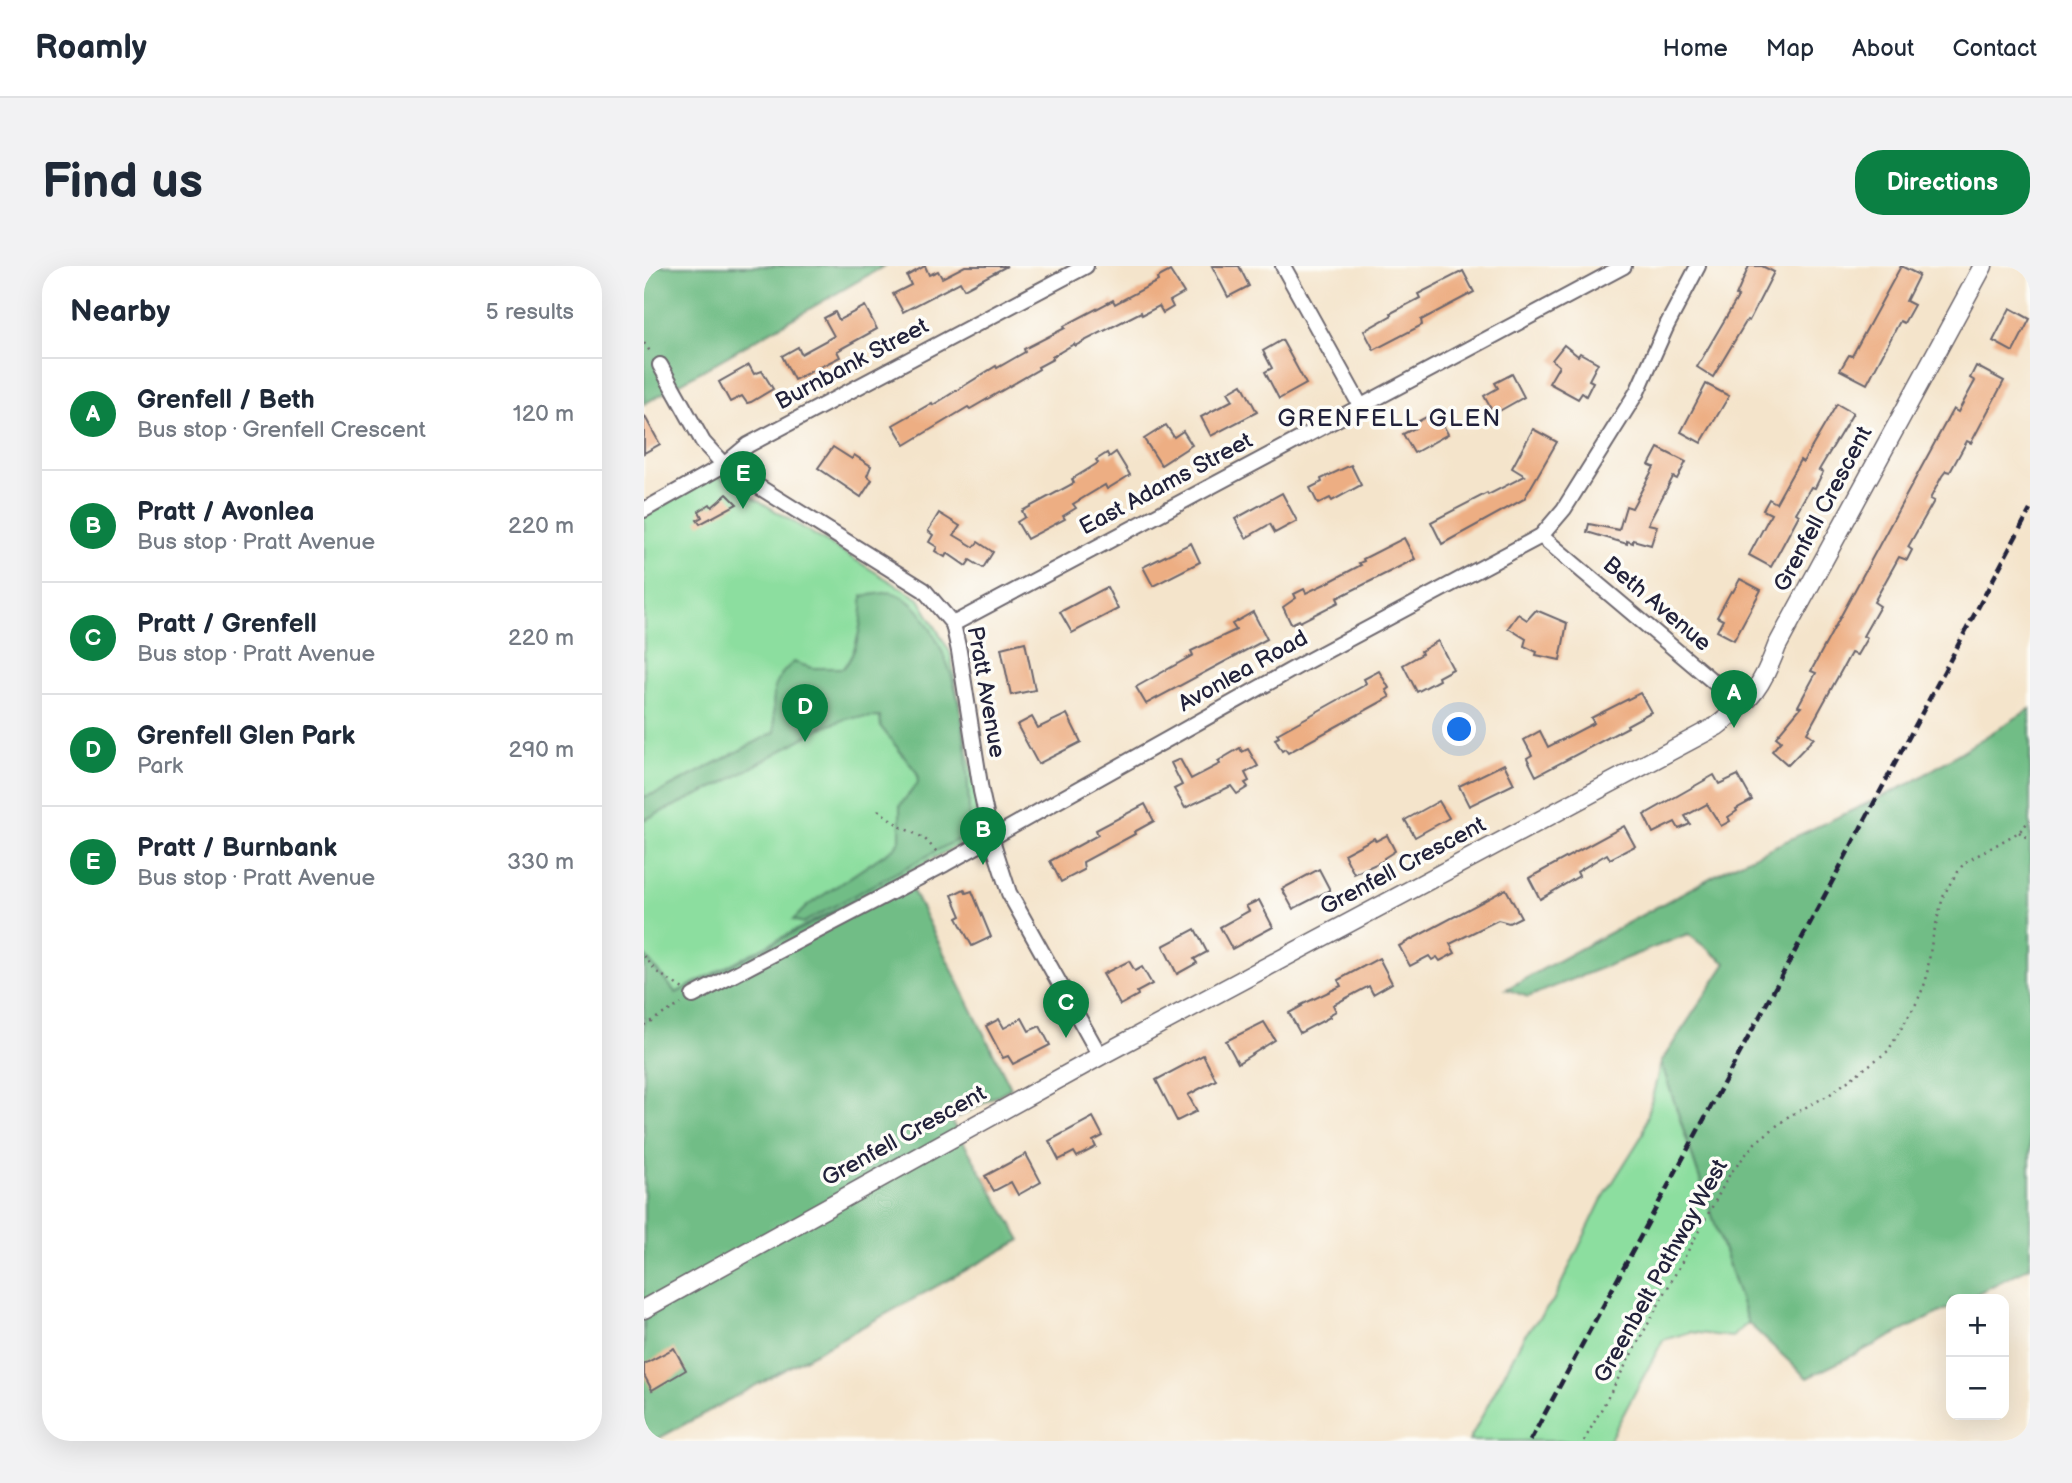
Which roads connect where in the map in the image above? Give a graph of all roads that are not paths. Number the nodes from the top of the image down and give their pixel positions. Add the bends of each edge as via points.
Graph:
1 (1086, 266) edge
2 (1283, 266) edge
3 (1624, 266) edge
4 (1698, 266) edge
5 (1983, 266) edge
6 (660, 365) dead end
7 (1360, 405) junction
8 (724, 465) junction
9 (644, 510) edge
10 (1541, 536) junction
11 (953, 624) junction
12 (1742, 706) junction
13 (991, 836) junction
14 (693, 996) road end
15 (1100, 1056) junction
16 (644, 1309) edge

1 - 8 street, Burnbank Street via 748,445
2 - 7 street
3 - 7 street, East Adams Street
4 - 10 street, Avonlea Road via 1637,393 1564,509
5 - 12 street, Grenfell Crescent via 1777,646 1765,677
6 - 8 street, Pratt Avenue via 703,442
7 - 11 street, East Adams Street
8 - 9 street, Burnbank Street
8 - 11 street, Pratt Avenue via 924,590
10 - 12 street, Beth Avenue
10 - 13 street, Avonlea Road
11 - 13 street, Pratt Avenue
12 - 15 street, Grenfell Crescent via 1717,726
13 - 14 street, Avonlea Road
13 - 15 street, Pratt Avenue via 1009,893
15 - 16 street, Grenfell Crescent

